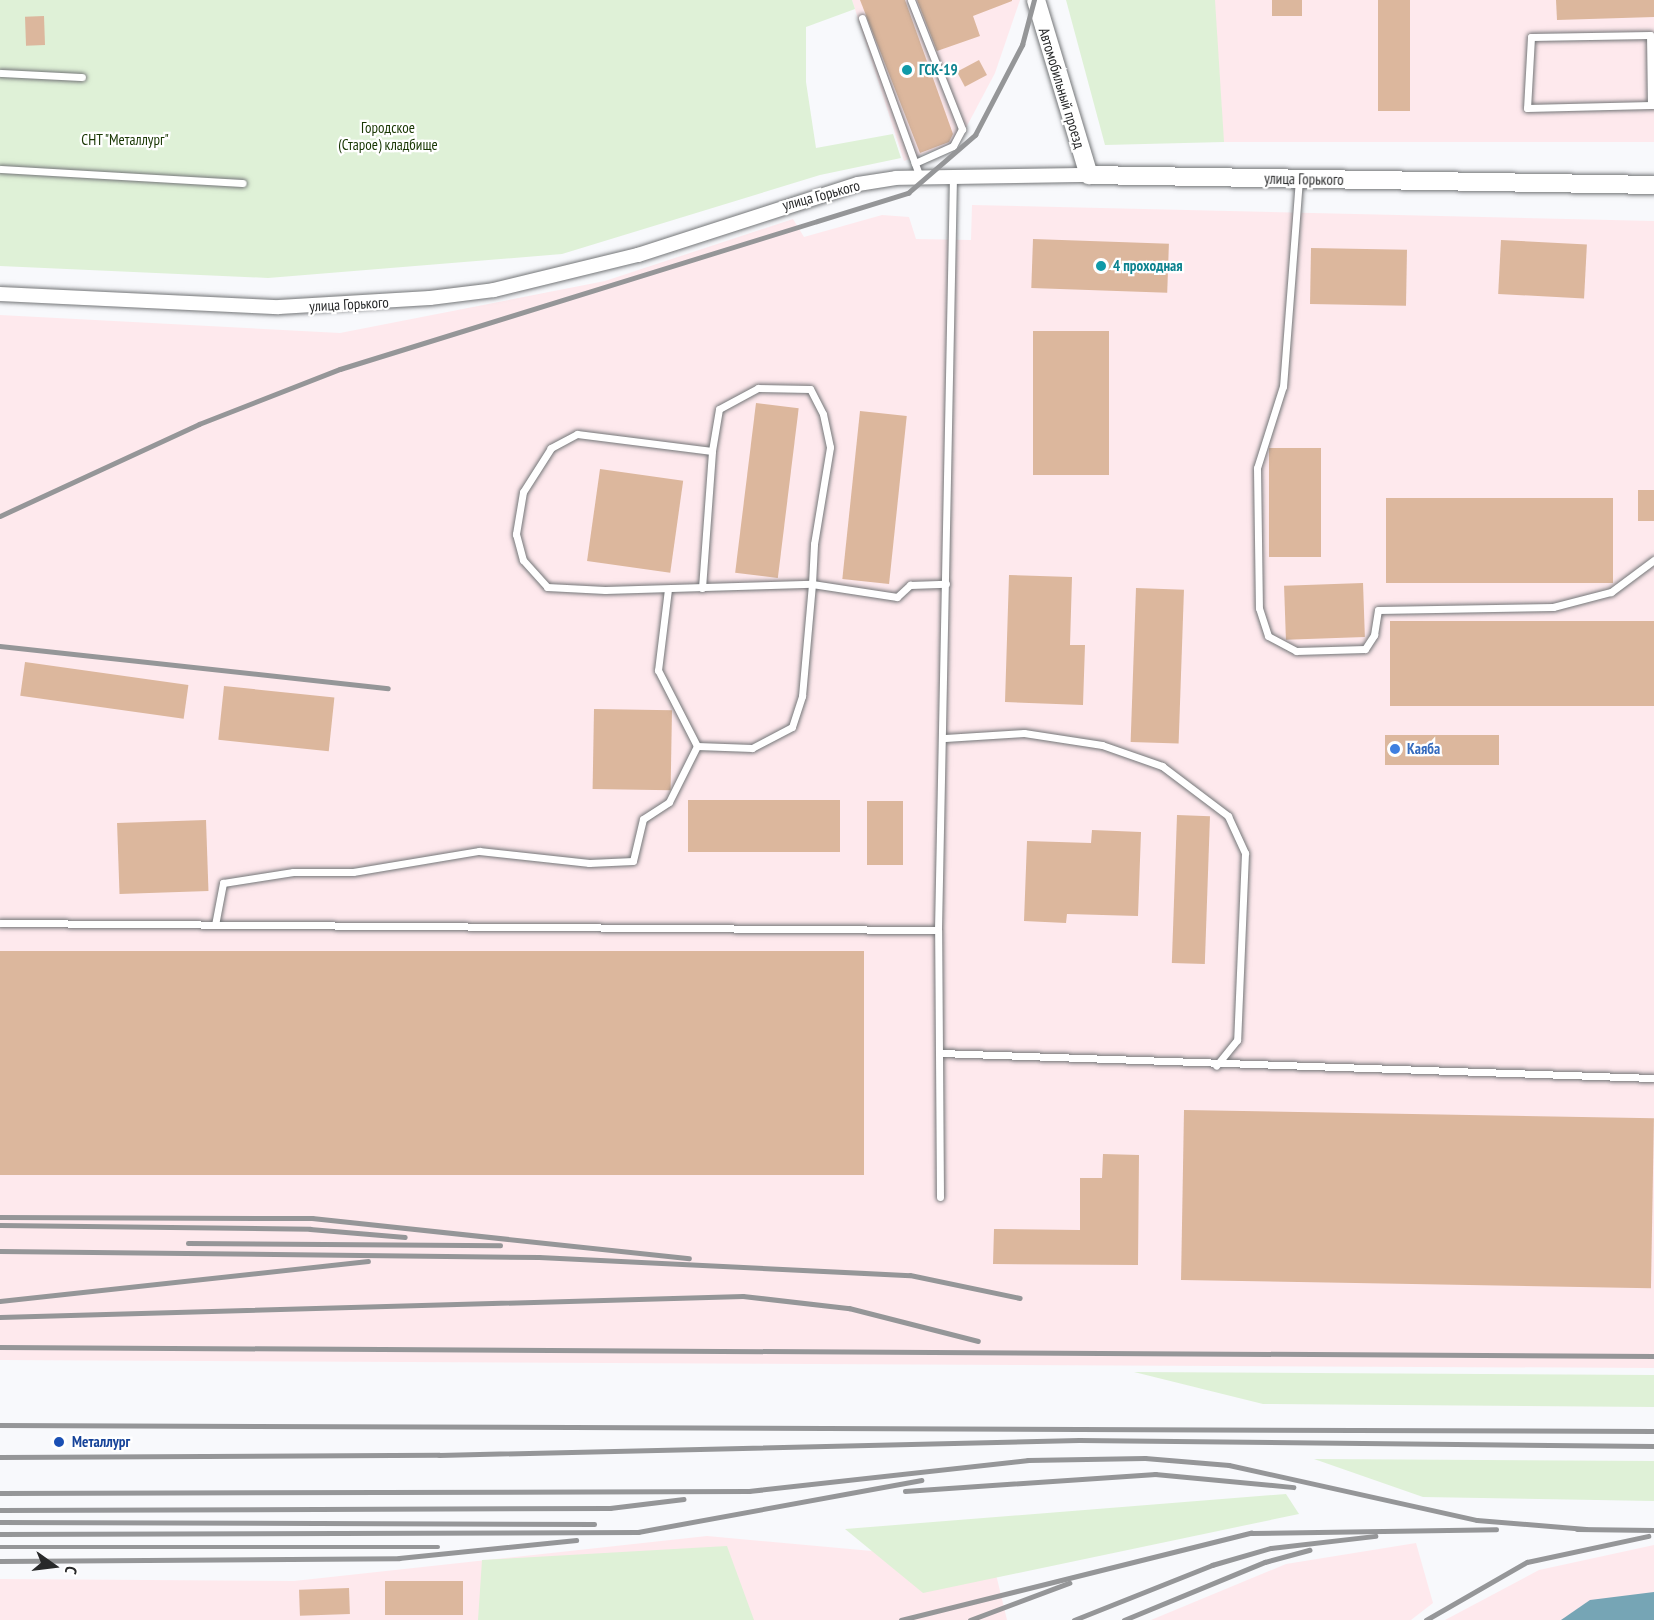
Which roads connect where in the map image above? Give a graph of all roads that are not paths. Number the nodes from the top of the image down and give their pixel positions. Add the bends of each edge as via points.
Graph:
1 (911, 0) edge
2 (1036, 0) edge
3 (862, 18) dead end
4 (0, 73) edge
5 (82, 77) dead end
6 (1653, 105) edge
7 (915, 163) junction
8 (0, 170) edge
9 (1089, 175) junction
10 (953, 176) junction
11 (920, 177) junction
12 (1299, 179) junction
13 (243, 183) dead end
14 (1654, 185) edge
15 (0, 294) edge
16 (712, 451) junction
17 (1654, 561) edge
18 (812, 584) junction
19 (946, 584) junction
20 (702, 588) junction
21 (668, 589) junction
22 (945, 738) junction
23 (697, 746) junction
24 (0, 923) edge
25 (215, 925) junction
26 (938, 930) junction
27 (940, 1053) junction
28 (1216, 1066) junction
29 (1654, 1077) edge
30 (940, 1197) dead end

1 - 7 lane via 962,129 953,146
2 - 9 main road, Автомобильный проезд
3 - 7 lane
4 - 5 lane
6 - 6 lane via 1527,108 1531,37 1650,35
7 - 11 lane
8 - 13 lane
9 - 10 street, улица Горького
9 - 12 main road, улица Горького
10 - 11 street, улица Горького
10 - 19 lane
11 - 15 street, улица Горького via 858,184 799,199 638,255 494,290 361,305 279,306
12 - 14 main road, улица Горького
12 - 17 lane via 1282,386 1257,468 1259,608 1268,636 1296,651 1365,649 1374,634 1378,610 1552,607 1611,592
16 - 18 lane via 719,409 758,388 810,389 823,414 830,447
16 - 20 lane
16 - 21 lane via 577,434 551,448 523,492 516,534 523,560 547,586
18 - 19 lane via 897,597 910,585
18 - 20 lane
18 - 23 lane via 802,696 792,727 752,748
19 - 22 lane
20 - 21 lane
21 - 23 lane via 658,670
22 - 26 lane
22 - 28 lane via 1024,733 1102,746 1162,766 1228,816 1245,853 1237,1040
23 - 25 lane via 669,802 643,819 633,861 589,863 479,852 352,872 293,872 223,883
24 - 25 lane
25 - 26 lane
26 - 27 lane
27 - 28 lane
27 - 30 lane
28 - 29 lane

